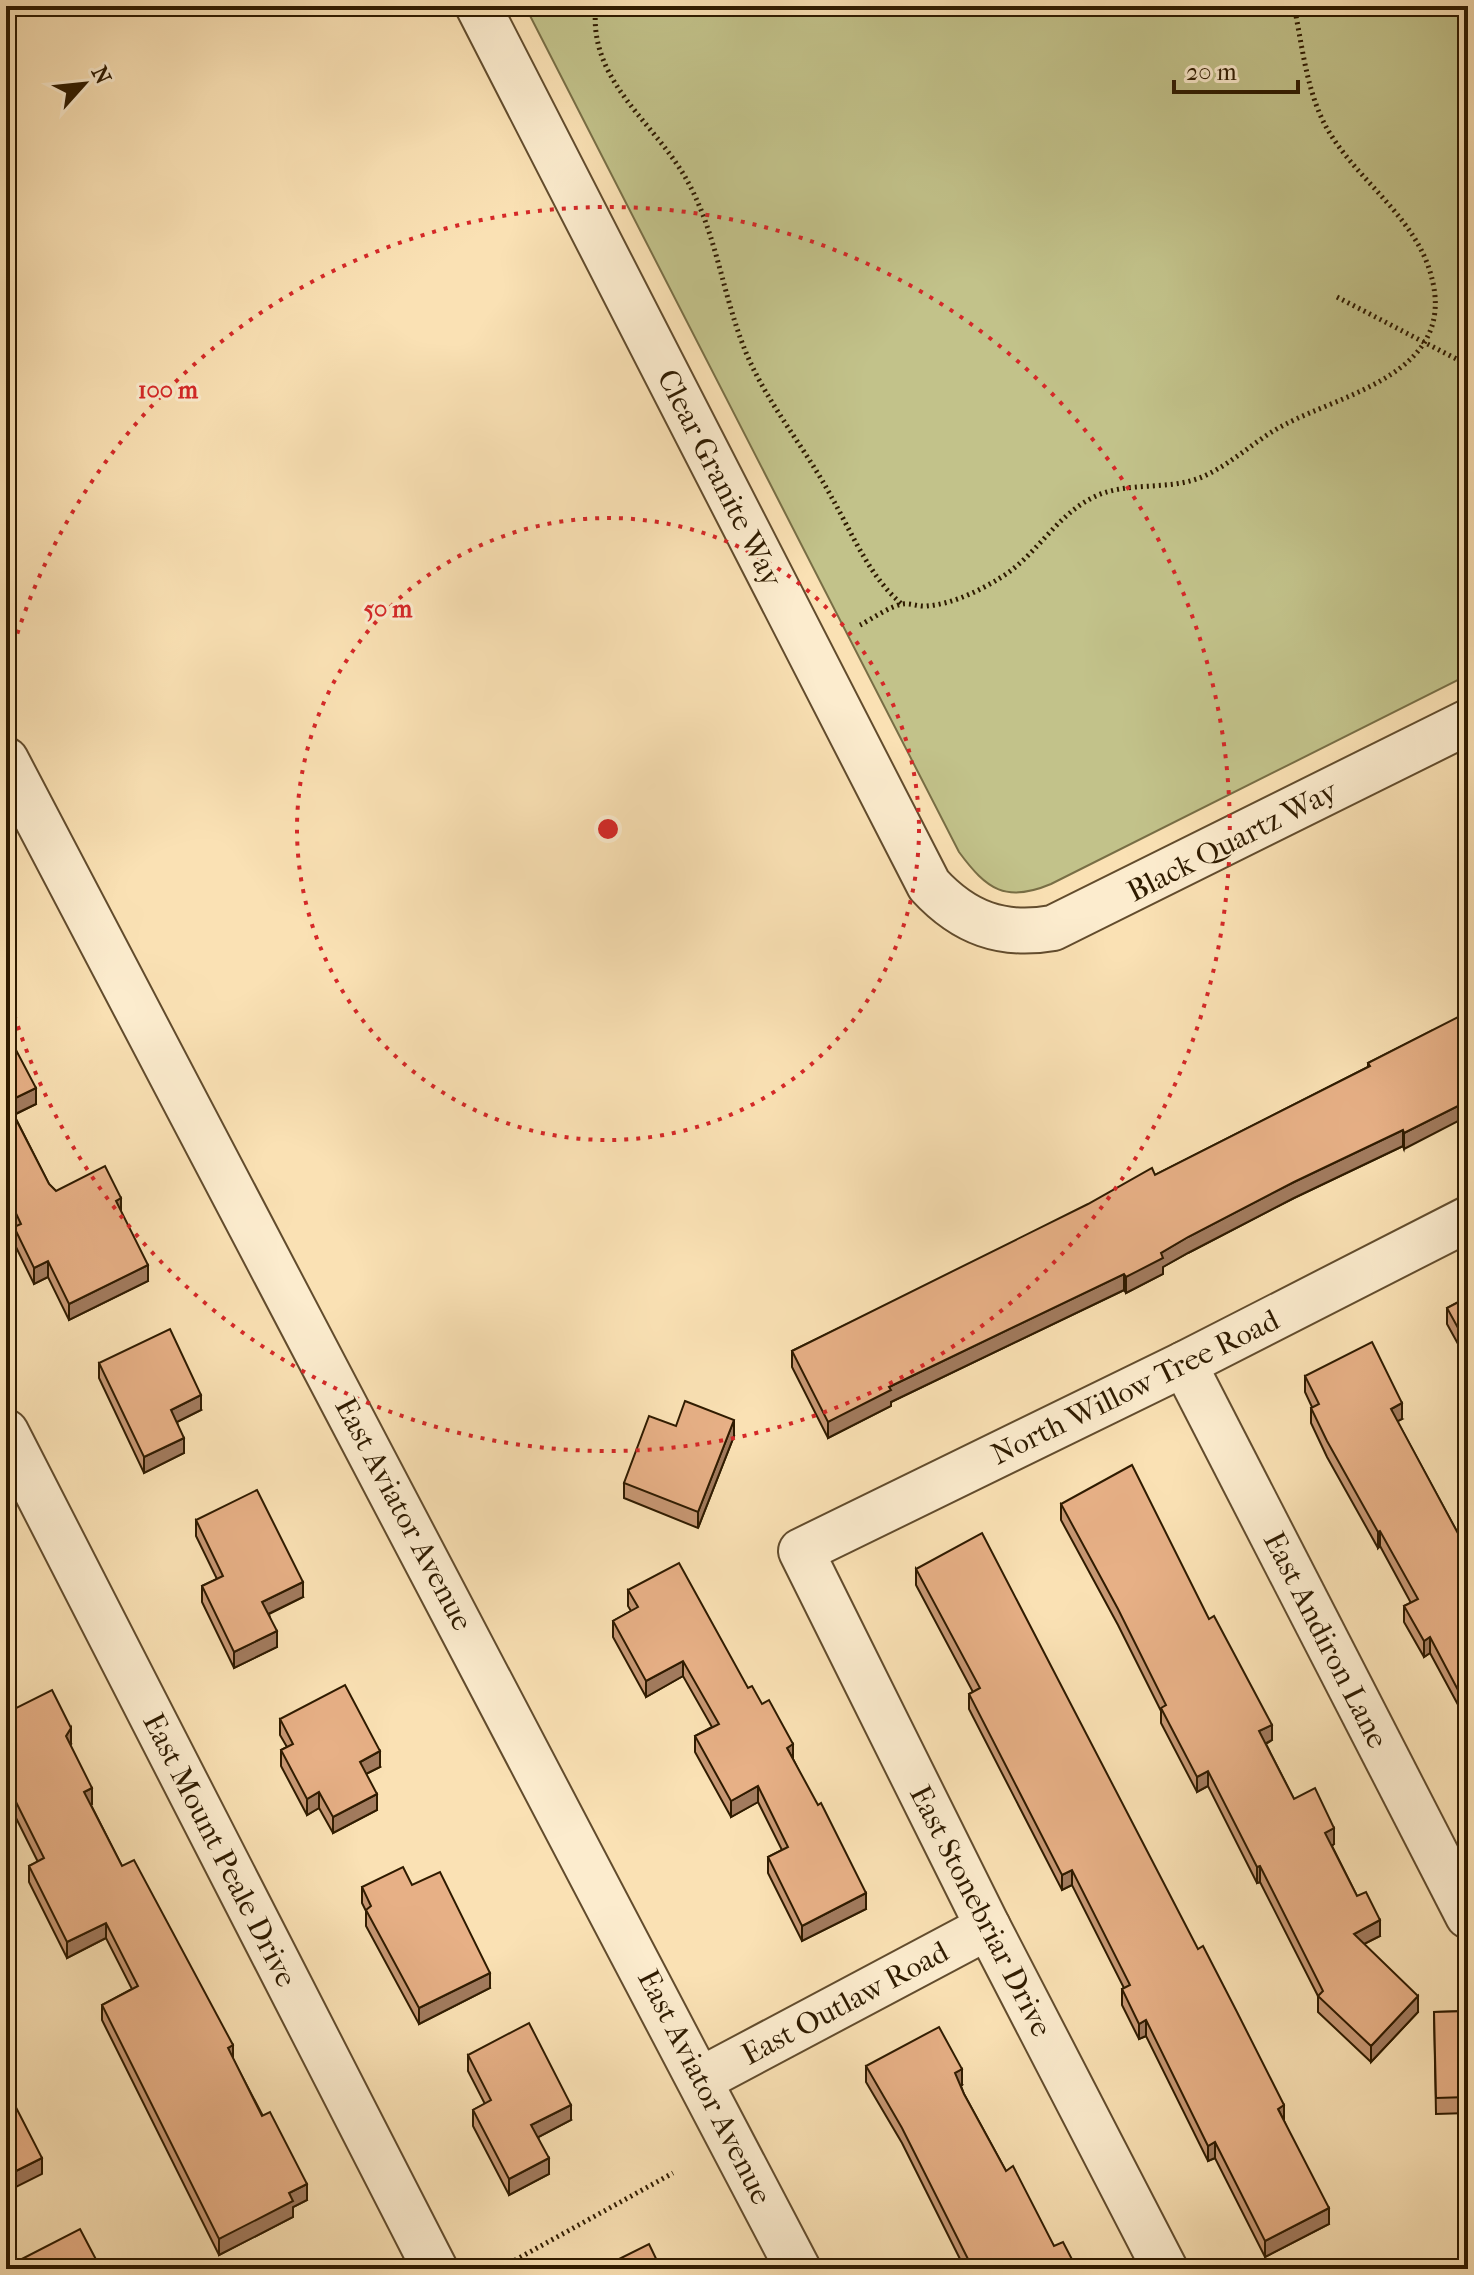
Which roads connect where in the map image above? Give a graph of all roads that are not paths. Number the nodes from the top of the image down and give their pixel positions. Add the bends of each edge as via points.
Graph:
1 (478, 6) edge
2 (1468, 722) edge
3 (6, 760) edge
4 (988, 927) joint
5 (1468, 1219) edge
6 (1184, 1364) junction
7 (6, 1432) edge
8 (801, 1551) joint
9 (1468, 1916) edge
10 (988, 1927) junction
11 (702, 2079) junction
12 (427, 2266) edge
13 (798, 2269) edge
14 (1165, 2269) edge

1 - 4 street, Clear Granite Way via 929,885 946,903
2 - 4 street, Black Quartz Way via 1074,920 1032,932
3 - 11 street, East Aviator Avenue
5 - 6 street, North Willow Tree Road
6 - 8 street, North Willow Tree Road
6 - 9 street, East Andiron Lane
7 - 12 street, East Mount Peale Drive
8 - 10 street, East Stonebriar Drive
10 - 11 street, East Outlaw Road
10 - 14 street, East Stonebriar Drive
11 - 13 street, East Aviator Avenue

